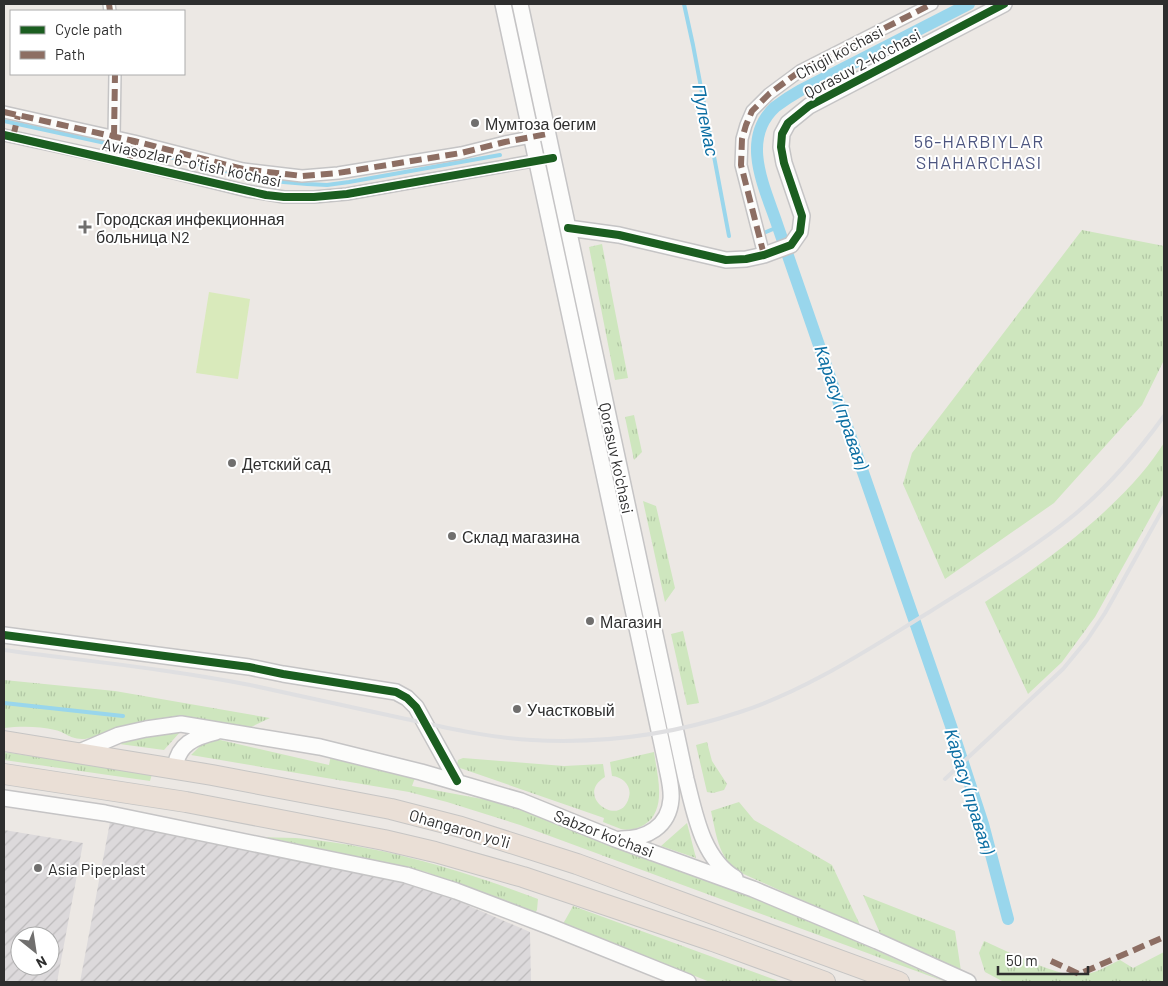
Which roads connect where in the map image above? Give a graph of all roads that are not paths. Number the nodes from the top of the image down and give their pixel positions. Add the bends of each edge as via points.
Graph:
1 (503, 4) edge
2 (520, 4) edge
3 (932, 4) edge
4 (1004, 4) edge
5 (115, 75) edge
6 (4, 112) edge
7 (14, 127) edge
8 (548, 134) junction
9 (114, 137) junction
10 (532, 137) junction
11 (134, 143) junction
12 (552, 158) junction
13 (130, 160) junction
14 (537, 160) junction
15 (568, 228) junction
16 (769, 253) junction
17 (4, 634) edge
18 (225, 730) junction
19 (4, 741) edge
20 (77, 753) junction
21 (175, 769) junction
22 (4, 774) edge
23 (457, 781) junction
24 (4, 798) edge
25 (186, 802) junction
26 (615, 839) junction
27 (753, 889) junction
28 (688, 982) edge
29 (825, 982) edge
30 (899, 982) edge
31 (968, 982) edge

1 - 10 main road, Qorasuv ko'chasi
2 - 8 main road, Qorasuv ko'chasi
3 - 16 street, Chigil ko'chasi via 800,71 769,94 752,112 742,139 741,165
4 - 16 main road, Qorasuv 2-koʻchasi via 809,106 788,123 782,134 782,154 802,220 798,236 791,245
5 - 9 street
6 - 7 street, Aviasozlar 6-o'tish ko'chasi
7 - 9 street, Aviasozlar 6-o'tish ko'chasi
7 - 13 street, Aviasozlar 6-o'tish ko'chasi
8 - 10 street, Aviasozlar 6-o'tish ko'chasi
8 - 12 main road, Qorasuv ko'chasi
9 - 11 street, Aviasozlar 6-o'tish ko'chasi
10 - 11 street, Aviasozlar 6-o'tish ko'chasi via 462,153 302,176 242,169
10 - 14 main road, Qorasuv ko'chasi
11 - 13 street
12 - 14 street, Aviasozlar 6-o'tish ko'chasi
12 - 15 main road, Qorasuv ko'chasi
13 - 14 street, Aviasozlar 6-o'tish ko'chasi via 256,193 284,197 347,194
14 - 26 main road, Qorasuv ko'chasi via 670,788 669,810 659,827 642,837
15 - 16 main road, Qorasuv 2-koʻchasi via 619,235 726,260
15 - 27 main road, Qorasuv ko'chasi via 690,794 714,860 730,876
17 - 23 main road via 249,667 396,692 416,707
18 - 20 main road, Sabzor ko'chasi via 181,724 156,727 119,736
18 - 21 main road via 190,740 179,753
18 - 23 main road, Sabzor ko'chasi via 320,747
19 - 20 highway, Ohangaron yoʻli
20 - 21 highway, Ohangaron yoʻli
21 - 25 highway
21 - 30 highway, Ohangaron yoʻli via 391,809 496,837
22 - 25 highway, Ohangaron yoʻli
23 - 26 main road, Sabzor ko'chasi via 521,801
24 - 28 main road via 105,813 406,875 551,927
25 - 29 highway, Ohangaron yoʻli via 384,840 460,859 523,877
26 - 27 main road, Sabzor ko'chasi
27 - 31 main road, Sabzor ko'chasi

